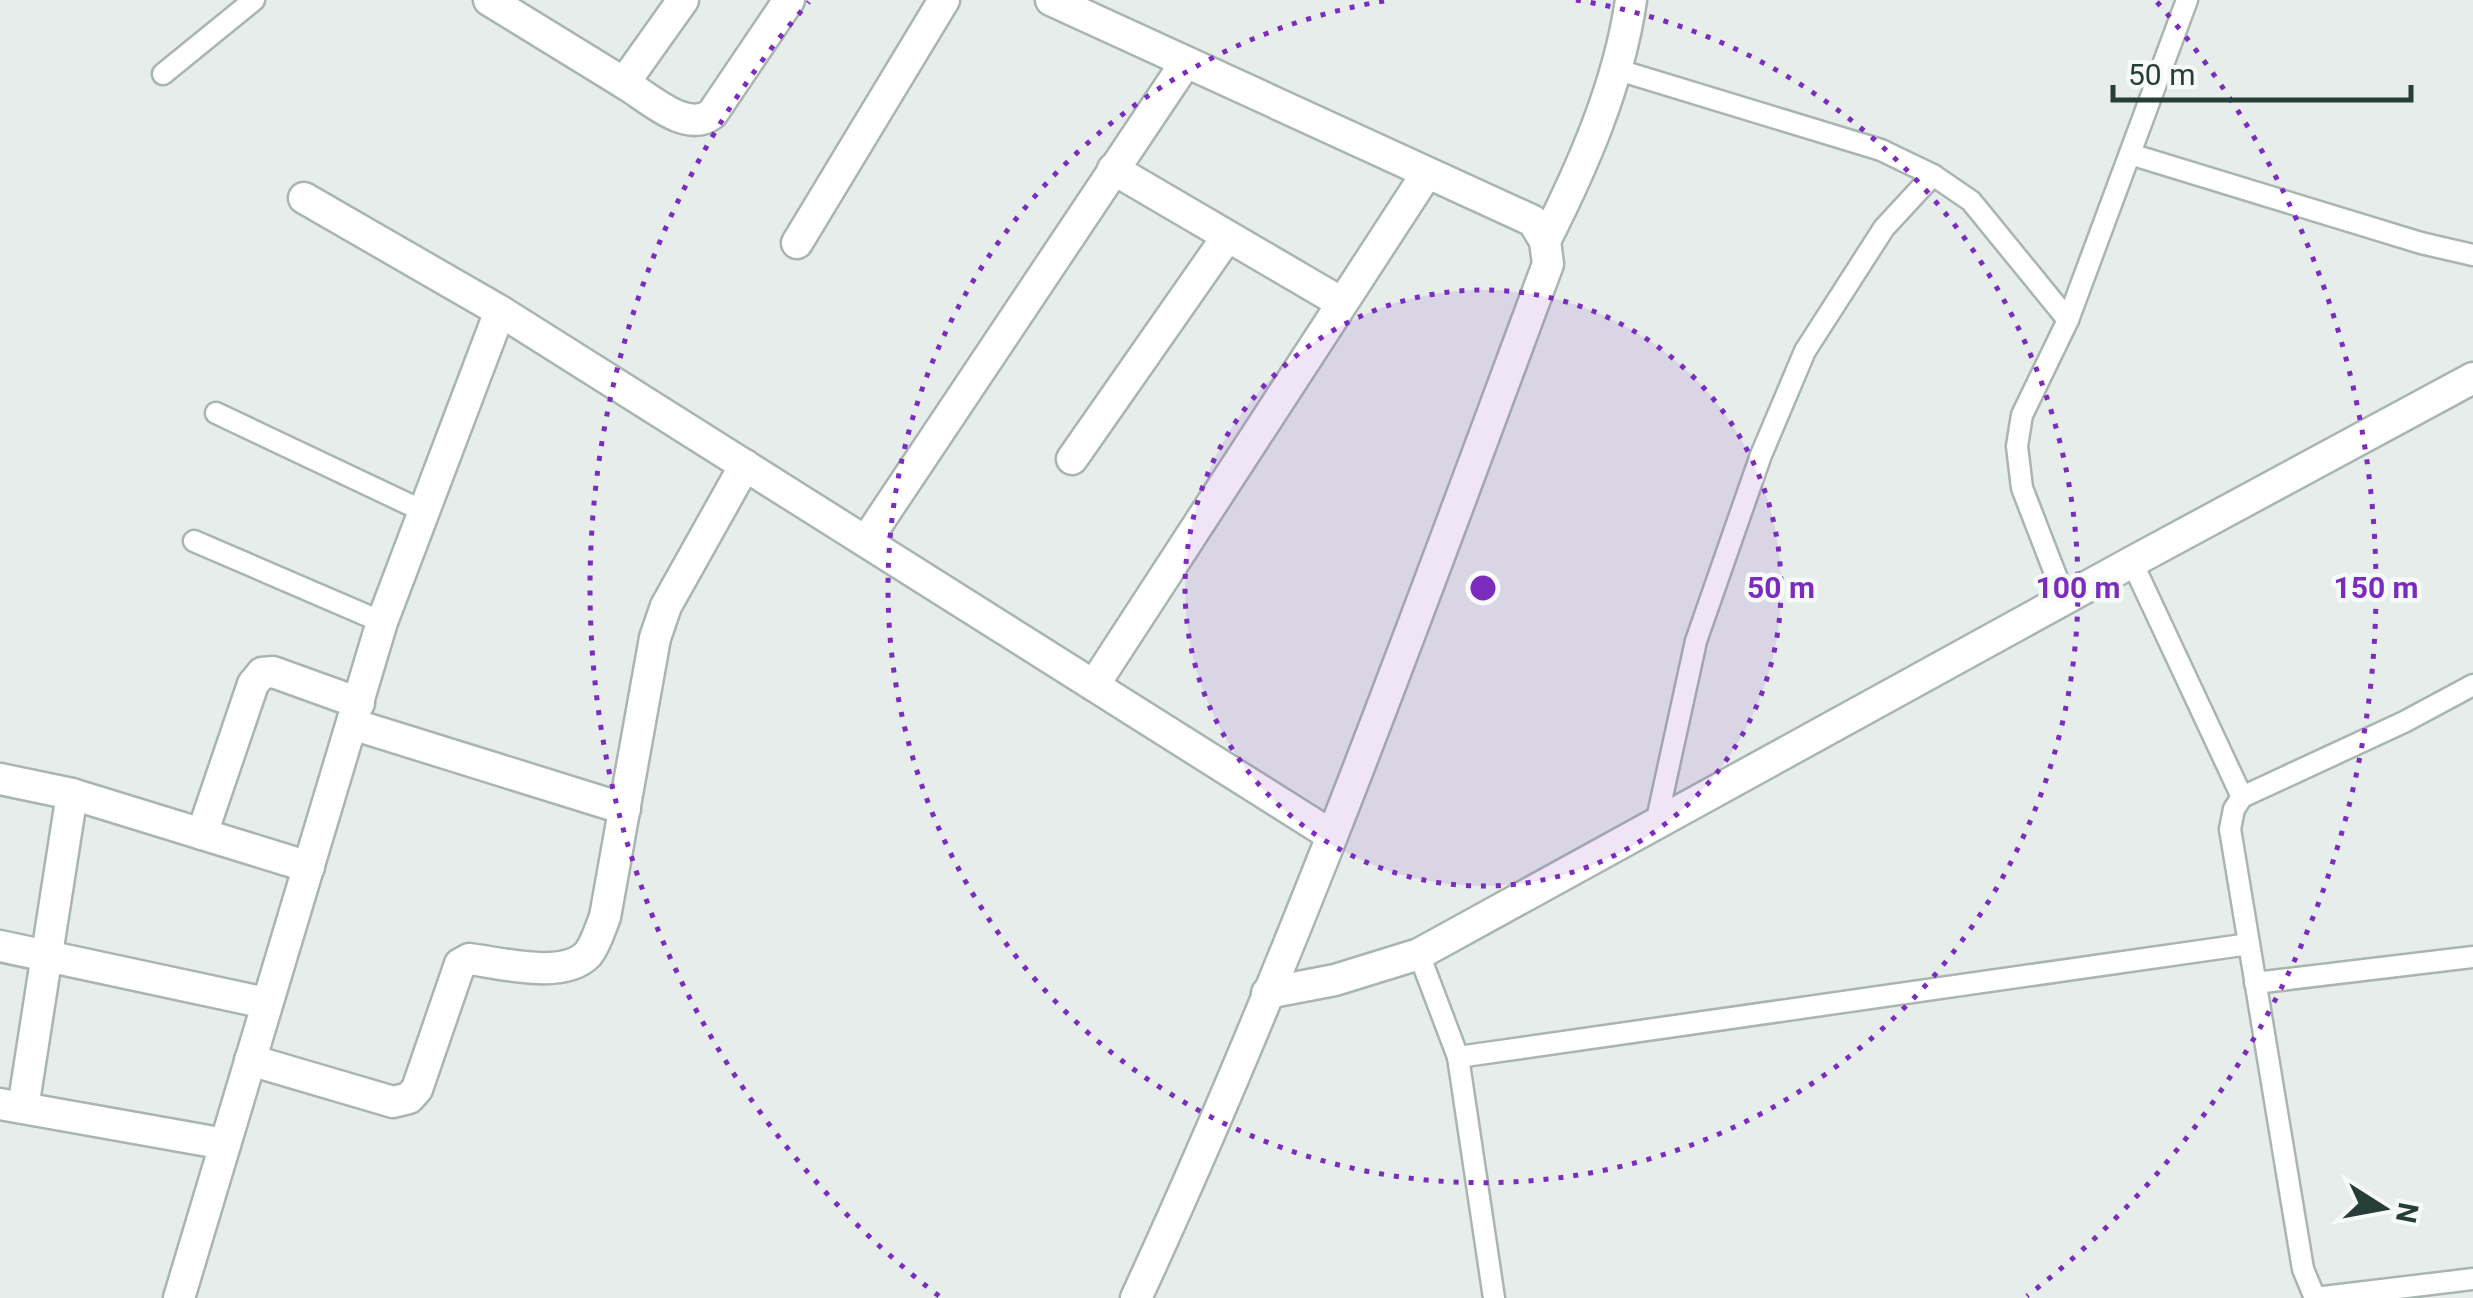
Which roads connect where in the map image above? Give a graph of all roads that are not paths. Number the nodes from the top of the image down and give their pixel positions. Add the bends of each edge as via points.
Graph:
1 (254, 0) edge
2 (489, 0) edge
3 (683, 0) edge
4 (788, 0) edge
5 (944, 0) edge
6 (1051, 0) edge
7 (1631, 0) edge
8 (2187, 0) edge
9 (1186, 62) junction
10 (1615, 69) junction
11 (163, 74) dead end
12 (624, 82) junction
13 (2130, 154) junction
14 (1112, 169) junction
15 (1427, 173) junction
16 (1934, 175) junction
17 (304, 198) dead end
18 (1227, 236) junction
19 (1544, 241) junction
20 (797, 243) dead end
21 (2473, 254) edge
22 (1342, 303) junction
23 (500, 311) junction
24 (2068, 320) junction
25 (2473, 378) edge
26 (216, 413) dead end
27 (1072, 459) dead end
28 (745, 466) junction
29 (423, 511) junction
30 (194, 541) dead end
31 (866, 541) junction
32 (2132, 562) junction
33 (2065, 598) junction
34 (382, 622) junction
35 (1094, 685) junction
36 (2473, 685) edge
37 (355, 714) junction
38 (0, 779) edge
39 (72, 794) junction
40 (2242, 798) junction
41 (625, 809) junction
42 (1656, 824) junction
43 (202, 834) junction
44 (1331, 835) junction
45 (309, 867) junction
46 (2249, 944) junction
47 (0, 946) edge
48 (1419, 954) junction
49 (46, 956) junction
50 (2473, 957) edge
51 (2255, 983) junction
52 (1267, 992) junction
53 (266, 1003) junction
54 (1458, 1057) junction
55 (250, 1060) junction
56 (12, 1106) edge
57 (225, 1144) junction
58 (2473, 1278) edge
59 (179, 1298) edge
60 (1136, 1298) edge
61 (1494, 1298) edge
62 (2315, 1298) edge

1 - 11 lane
2 - 12 street
3 - 12 street
4 - 12 street via 702,122 688,122
5 - 20 street
6 - 9 street
7 - 10 street
8 - 13 lane
9 - 14 street
9 - 15 street
10 - 16 lane via 1880,150
10 - 19 street via 1590,146
13 - 21 lane
13 - 24 lane
14 - 18 street
14 - 31 street
15 - 19 street via 1533,221
15 - 22 street
16 - 24 lane via 1971,202
16 - 42 lane via 1884,228 1804,351 1696,641
17 - 23 street
18 - 22 street
18 - 27 street
19 - 44 street via 1548,264
22 - 35 street
23 - 28 street
23 - 29 street
24 - 33 lane via 2022,415 2017,446 2022,488
25 - 32 street
26 - 29 lane
28 - 31 street
28 - 41 street via 666,606
29 - 34 street
30 - 34 lane
31 - 35 street
32 - 33 street
32 - 40 lane
33 - 42 street
34 - 37 street
35 - 44 street
36 - 40 lane
37 - 41 street
37 - 43 street via 273,672 262,673
37 - 45 street
38 - 39 street
39 - 43 street
39 - 49 street
40 - 46 lane via 2230,828
41 - 55 street via 605,917 591,950 577,964 558,969 470,959 460,964 409,1098 393,1102
42 - 48 street
43 - 45 street
44 - 52 street
45 - 53 street
46 - 51 lane
46 - 54 lane
47 - 49 street
48 - 52 street
48 - 54 lane
49 - 53 street
49 - 56 street
50 - 51 lane
51 - 62 lane via 2303,1268
52 - 60 street
53 - 55 street
54 - 61 lane
55 - 57 street
56 - 57 street
57 - 59 street
58 - 62 lane

